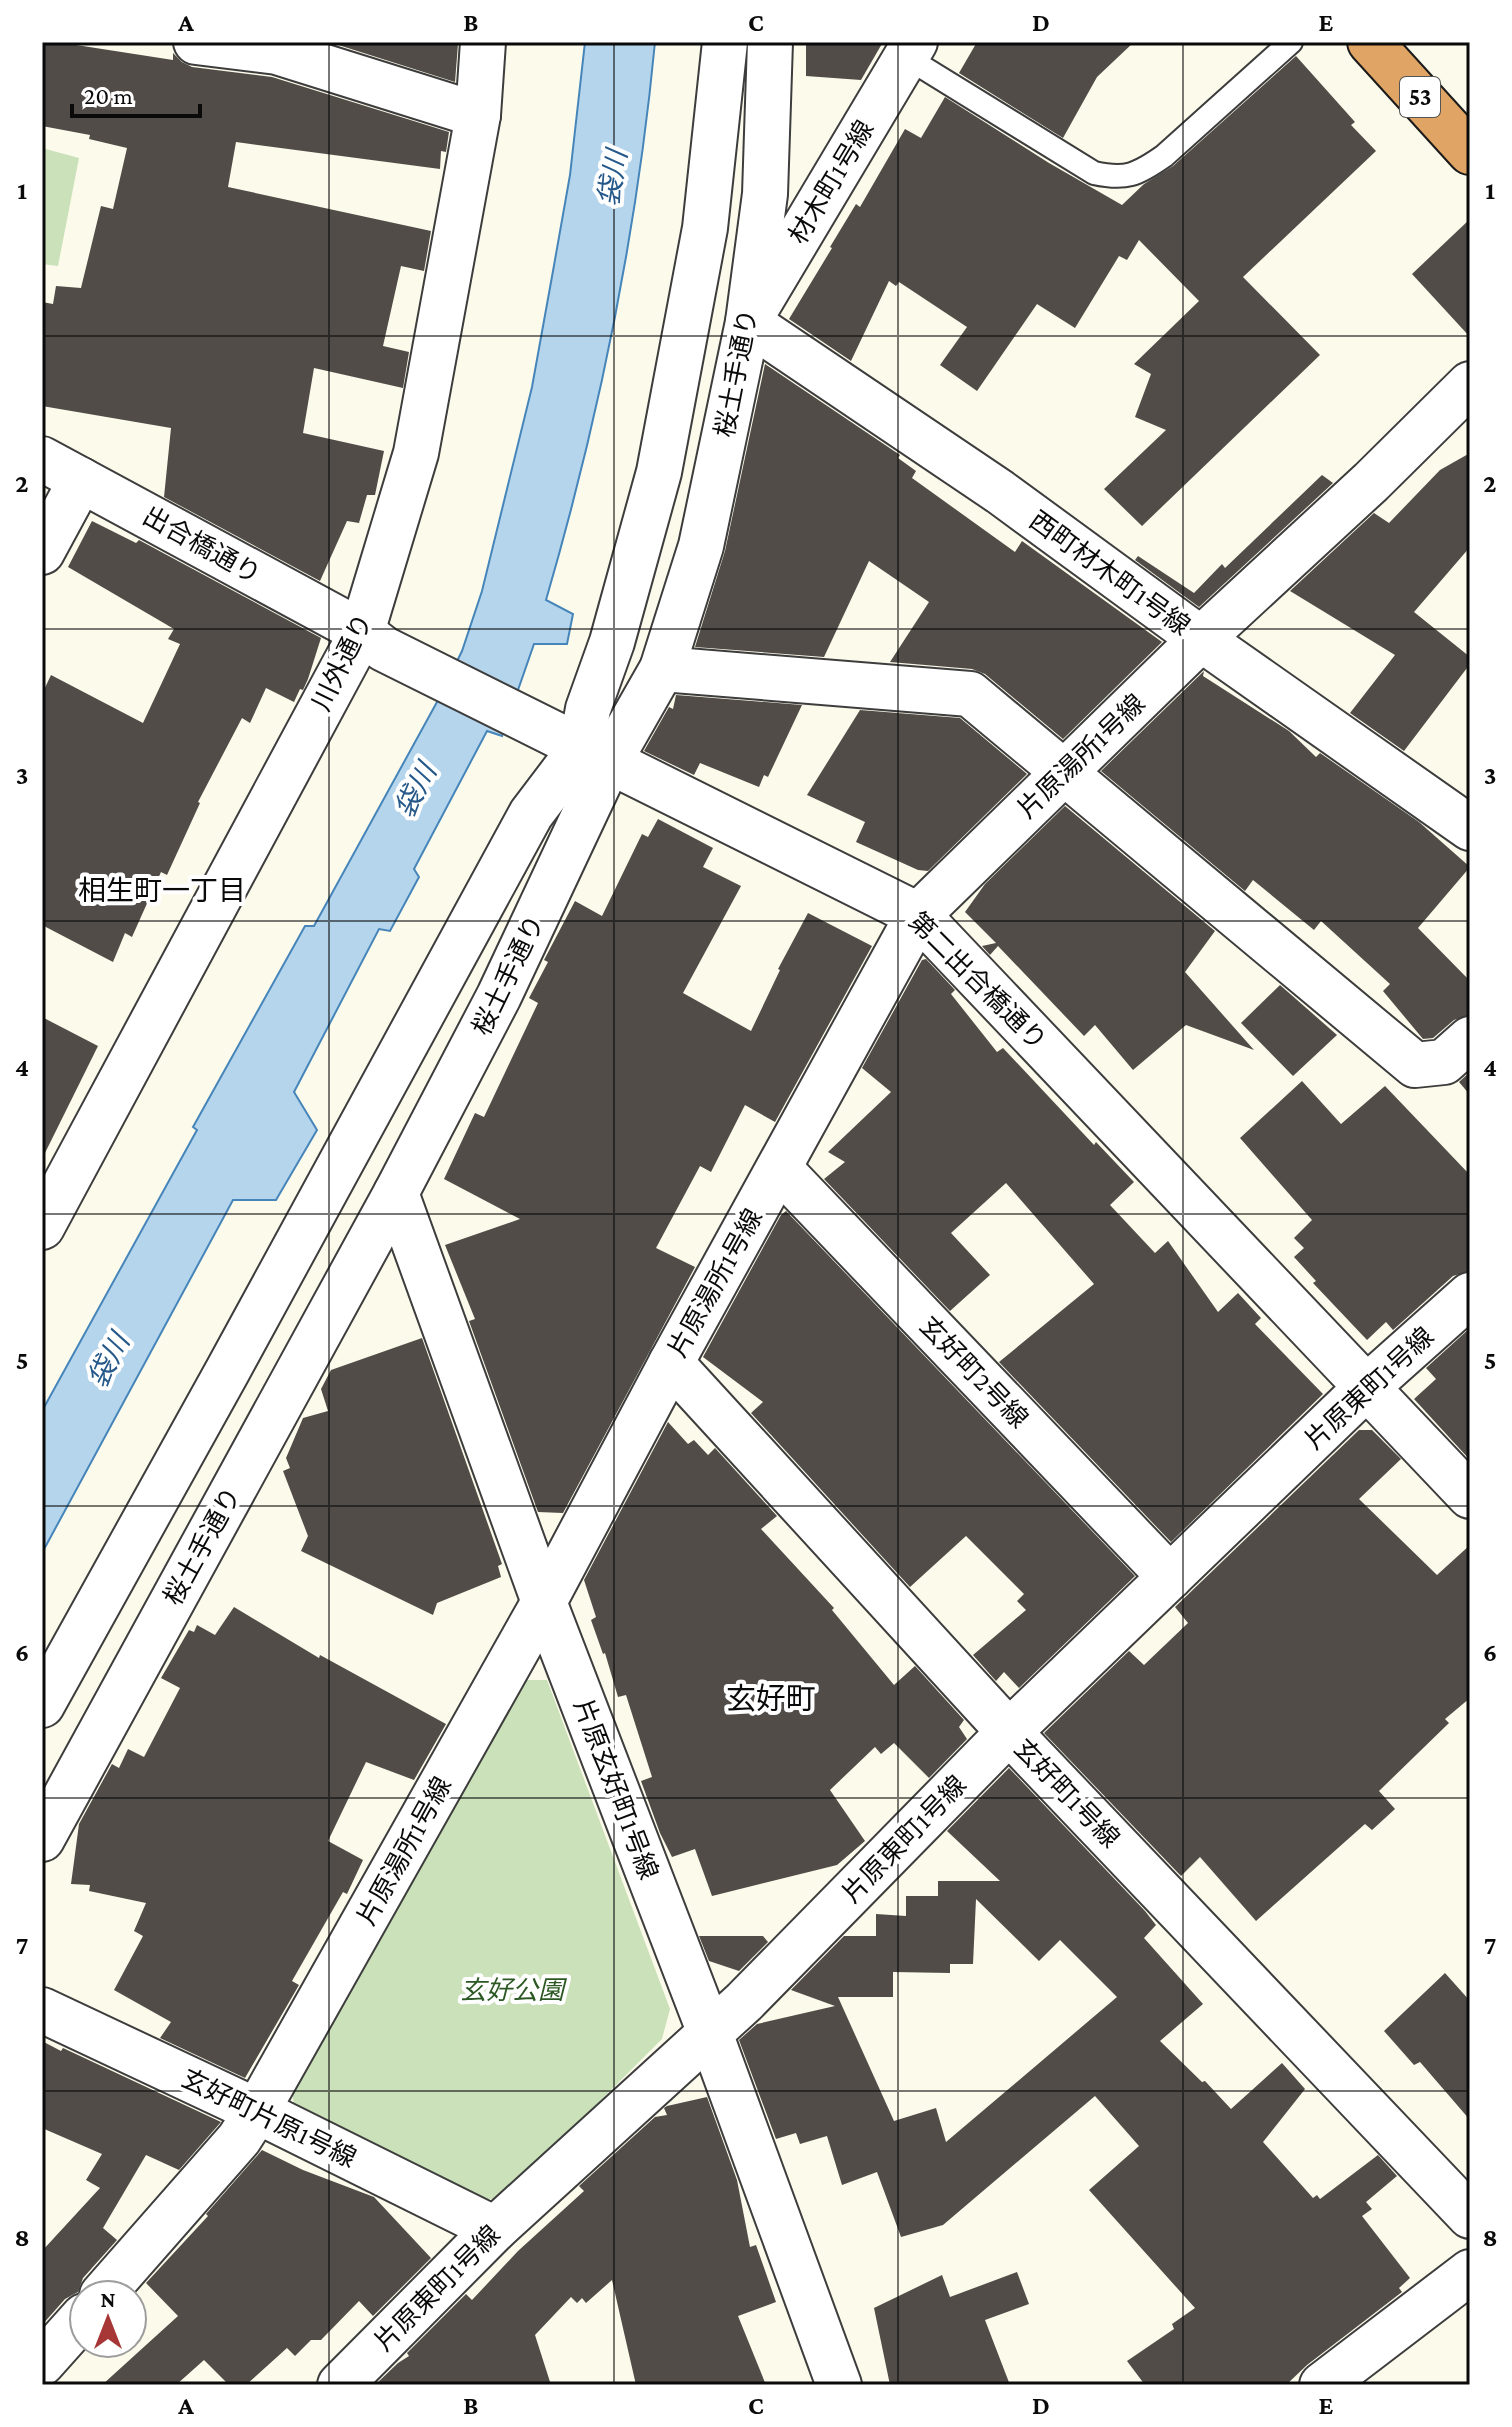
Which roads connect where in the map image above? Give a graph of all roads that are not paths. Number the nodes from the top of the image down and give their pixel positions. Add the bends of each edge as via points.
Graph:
1 (196, 42) edge
2 (483, 42) edge
3 (725, 42) edge
4 (770, 42) edge
5 (1291, 42) edge
6 (1370, 42) edge
7 (910, 49) edge
8 (478, 115) junction
9 (1470, 152) edge
10 (748, 322) junction
11 (1470, 384) edge
12 (42, 459) edge
13 (81, 480) junction
14 (42, 552) edge
15 (1201, 639) junction
16 (373, 641) junction
17 (662, 669) junction
18 (580, 747) junction
19 (1065, 771) junction
20 (1470, 828) edge
21 (918, 915) junction
22 (1470, 1039) edge
23 (779, 1168) junction
24 (396, 1193) junction
25 (42, 1227) edge
26 (1470, 1295) edge
27 (671, 1363) junction
28 (1368, 1386) junction
29 (1470, 1496) edge
30 (1170, 1577) junction
31 (544, 1602) junction
32 (42, 1705) edge
33 (1009, 1732) junction
34 (42, 1839) edge
35 (42, 2010) edge
36 (710, 2033) junction
37 (257, 2111) junction
38 (1470, 2216) edge
39 (495, 2229) junction
40 (1470, 2272) edge
41 (116, 2279) edge
42 (68, 2334) edge
43 (42, 2363) edge
44 (340, 2385) edge
45 (839, 2385) edge
46 (1322, 2385) edge

1 - 8 street via 277,52
2 - 8 street, 川外通り
3 - 18 street via 712,175 716,242 659,472
4 - 10 street, 桜土手通り via 765,194
5 - 7 lane via 1164,156 1143,171 1117,177 1094,173
6 - 9 highway, 53
7 - 10 street, 材木町1号線
8 - 16 street, 川外通り via 416,453
10 - 15 street, 西町材木町1号線 via 1000,492
10 - 17 street, 桜土手通り via 701,546
11 - 15 street, 片原湯所1号線
12 - 13 street, 出合橋通り
13 - 14 street
13 - 16 street, 出合橋通り
15 - 19 street, 片原湯所1号線
15 - 20 street, 西町材木町1号線
16 - 18 street, 第二出合橋通り
16 - 25 street, 川外通り
17 - 18 street, 桜土手通り
17 - 19 street via 970,694
18 - 21 street, 第二出合橋通り
18 - 24 street, 桜土手通り via 499,996
18 - 32 street via 531,814 299,1264
19 - 21 street, 片原湯所1号線
19 - 22 street via 1415,1065 1444,1062
21 - 23 street, 片原湯所1号線
21 - 28 street, 第二出合橋通り
23 - 27 street, 片原湯所1号線
23 - 30 street, 玄好町2号線
24 - 31 street, 片原玄好町1号線
24 - 34 street, 桜土手通り
26 - 28 street, 片原東町1号線
27 - 31 street, 片原湯所1号線
27 - 33 street, 玄好町1号線
28 - 29 street, 第二出合橋通り
28 - 30 street, 片原東町1号線
30 - 33 street, 片原東町1号線
31 - 36 street, 片原玄好町1号線
31 - 37 street, 片原湯所1号線
33 - 36 street, 片原東町1号線
33 - 38 street, 玄好町1号線
35 - 37 street, 玄好町片原1号線
36 - 39 street, 片原東町1号線
36 - 45 street, 片原玄好町1号線
37 - 39 street, 玄好町片原1号線
37 - 41 street, 片原湯所1号線 via 239,2139
39 - 44 street, 片原東町1号線
40 - 46 street
42 - 43 street

